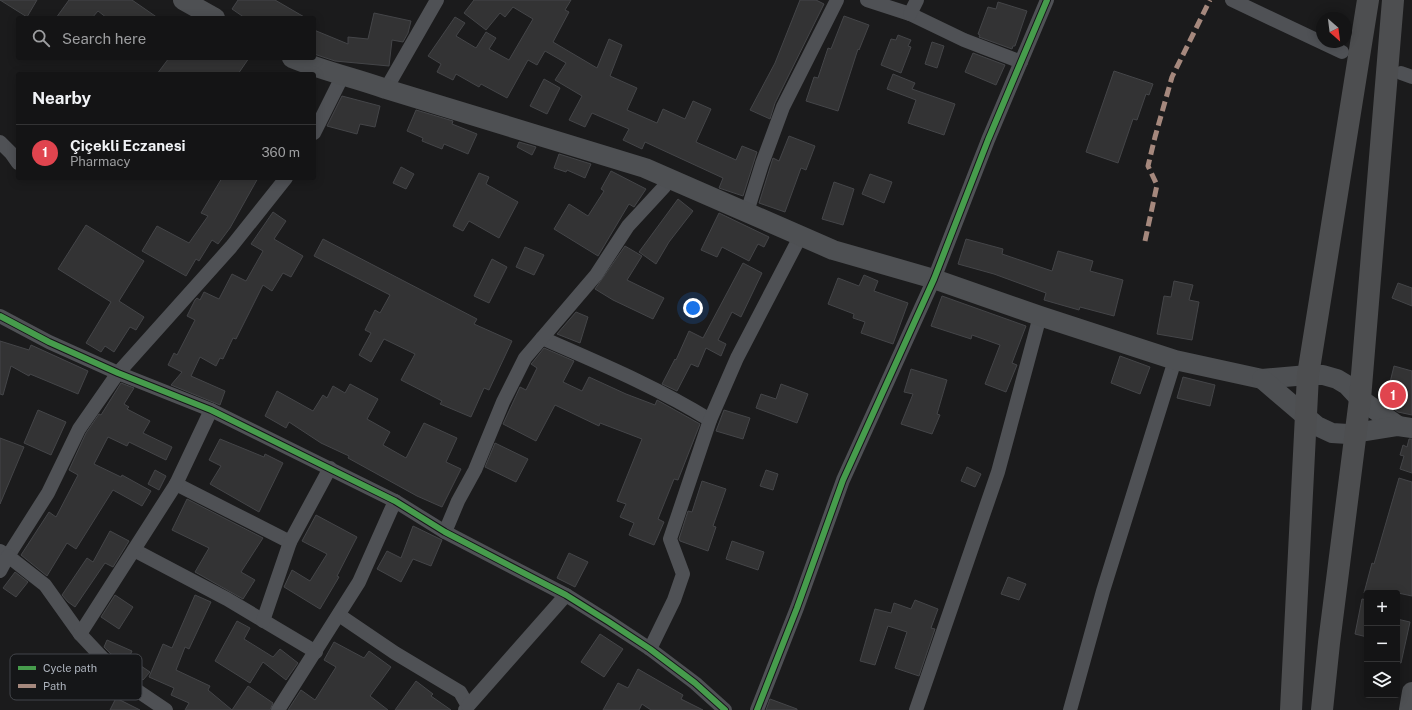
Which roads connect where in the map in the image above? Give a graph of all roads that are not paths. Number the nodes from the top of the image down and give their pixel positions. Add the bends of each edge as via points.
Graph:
1 (183, 0) edge
2 (437, 0) edge
3 (837, 0) edge
4 (867, 0) edge
5 (917, 0) edge
6 (1047, 0) edge
7 (1232, 0) edge
8 (1368, 0) edge
9 (1393, 0) edge
10 (910, 14) junction
11 (212, 16) edge
12 (1342, 52) dead end
13 (297, 60) edge
14 (1021, 62) junction
15 (343, 75) junction
16 (386, 89) junction
17 (316, 129) edge
18 (0, 142) edge
19 (16, 160) edge
20 (669, 179) junction
21 (284, 180) edge
22 (747, 212) junction
23 (801, 236) junction
24 (934, 279) junction
25 (0, 316) edge
26 (1040, 316) junction
27 (542, 338) junction
28 (1175, 360) junction
29 (118, 373) junction
30 (1308, 375) junction
31 (1262, 379) junction
32 (1360, 399) junction
33 (211, 410) junction
34 (1305, 415) junction
35 (710, 420) junction
36 (1405, 427) edge
37 (1356, 432) junction
38 (330, 468) junction
39 (176, 484) junction
40 (395, 501) junction
41 (445, 532) junction
42 (290, 542) junction
43 (134, 550) junction
44 (4, 554) edge
45 (0, 571) edge
46 (566, 595) junction
47 (339, 615) junction
48 (263, 621) junction
49 (80, 634) junction
50 (650, 649) junction
51 (316, 652) junction
52 (99, 654) edge
53 (1412, 692) edge
54 (142, 694) edge
55 (467, 708) edge
56 (166, 710) edge
57 (278, 710) edge
58 (725, 710) edge
59 (756, 710) edge
60 (916, 710) edge
61 (1070, 710) edge
62 (1291, 710) edge
63 (1322, 710) edge
64 (1409, 710) edge

1 - 11 main road
2 - 16 street
3 - 22 street via 783,107
4 - 10 street
5 - 10 street
6 - 14 street
7 - 12 street
8 - 30 main road
9 - 32 main road
10 - 14 street via 964,40
13 - 15 main road
14 - 24 street
15 - 16 main road
15 - 17 street
16 - 20 main road via 645,168
18 - 19 street
20 - 22 main road
20 - 27 street via 628,226 596,276
21 - 29 street via 231,247
22 - 23 main road
23 - 24 main road via 833,250
23 - 35 street via 737,358
24 - 26 main road
24 - 59 street via 843,480 797,608
25 - 29 street via 49,342
26 - 28 main road
26 - 60 street via 998,472
27 - 35 street via 629,376 683,403
27 - 41 street via 525,358 512,383
28 - 31 main road
28 - 61 street via 1102,591
29 - 33 street
29 - 44 street via 79,429 48,493
30 - 31 main road
30 - 32 main road via 1323,375 1337,379 1354,390
30 - 34 main road
31 - 34 main road
32 - 36 main road
32 - 37 main road
33 - 38 street
33 - 39 street
34 - 37 main road via 1328,432
34 - 62 main road
35 - 50 street via 670,539 683,574 674,600
36 - 37 main road
37 - 63 main road
38 - 40 street
38 - 42 street
39 - 42 street
39 - 43 street
40 - 41 street
40 - 47 street via 358,582
41 - 46 street
42 - 48 street
43 - 48 street
43 - 49 street
44 - 45 street
44 - 49 street via 45,586
46 - 50 street
46 - 55 street
47 - 51 street
47 - 55 street via 460,692
48 - 51 street
49 - 52 street
50 - 58 street
51 - 57 street
53 - 64 main road
54 - 56 street

